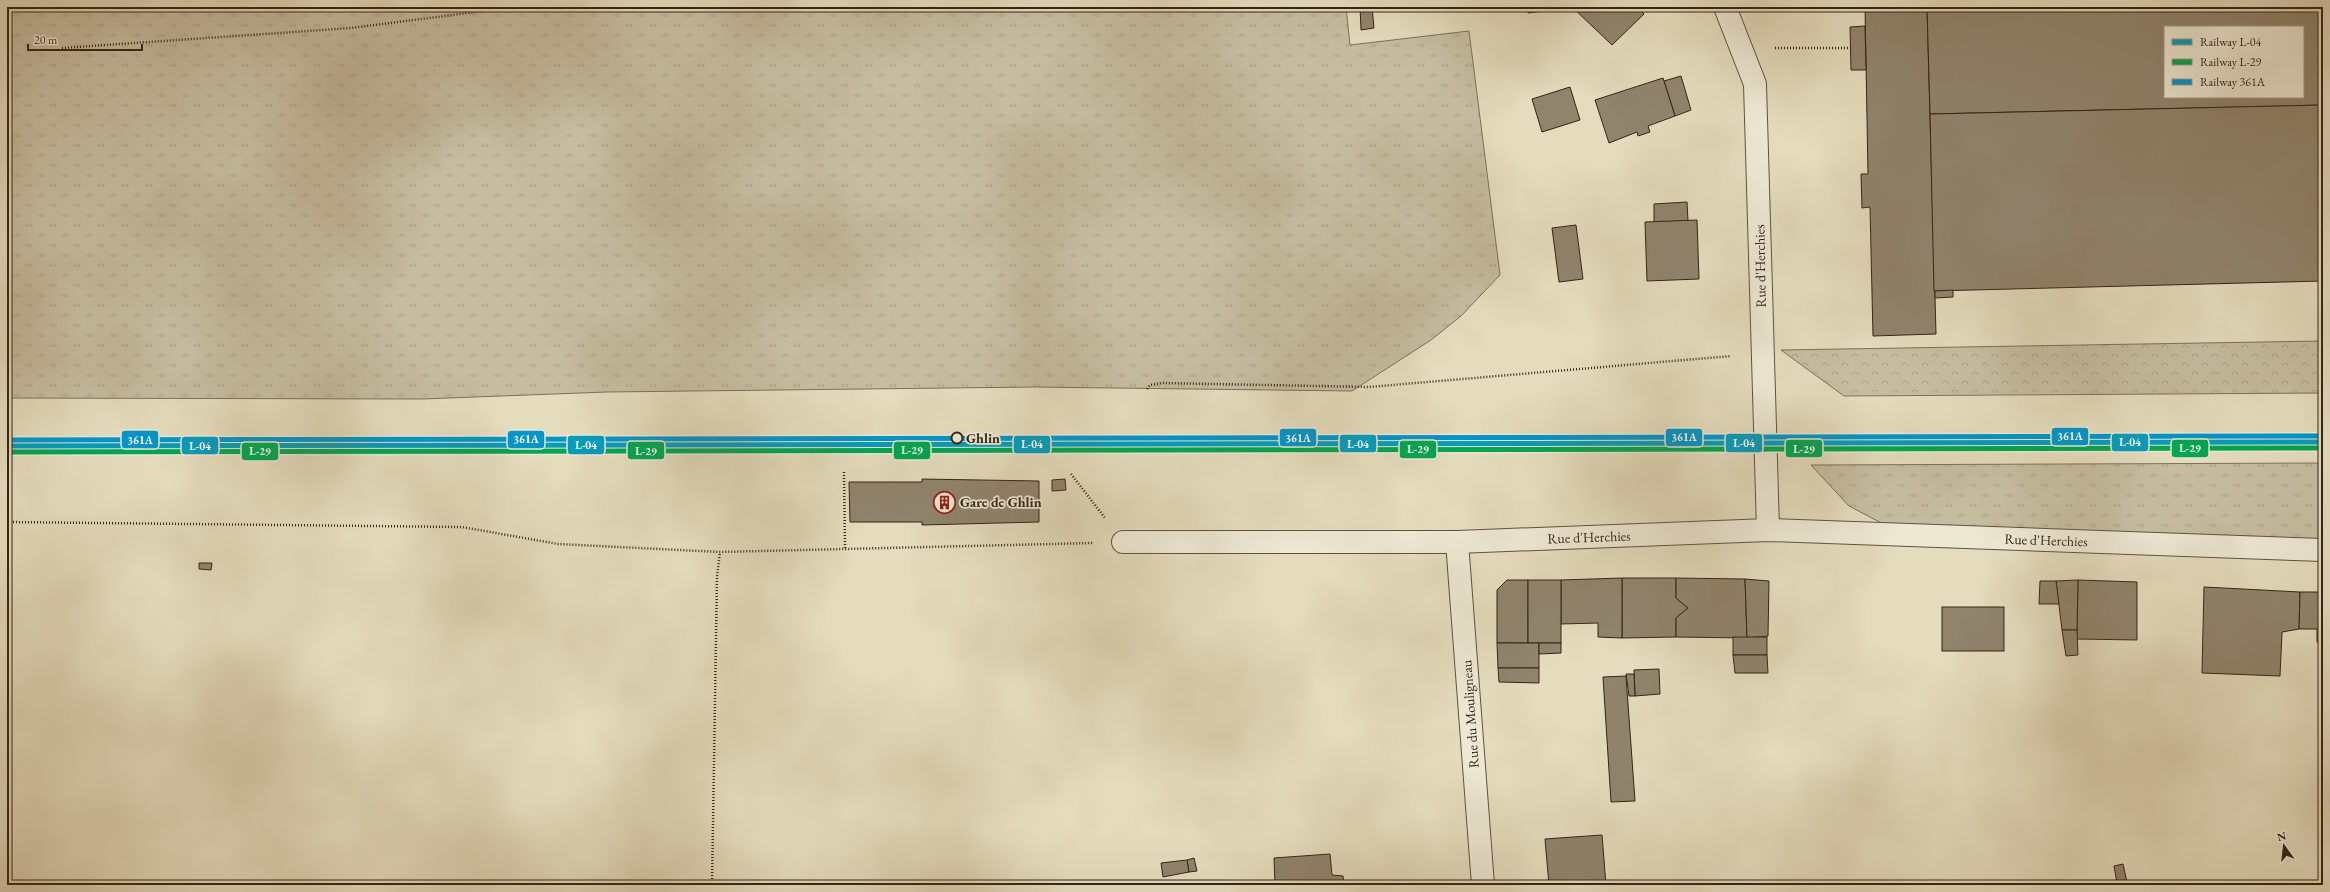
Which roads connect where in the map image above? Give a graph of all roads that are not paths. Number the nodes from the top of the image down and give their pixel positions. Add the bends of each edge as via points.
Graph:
1 (1725, 7) edge
2 (1768, 530) junction
3 (1123, 542) road end
4 (1457, 542) junction
5 (2323, 550) edge
6 (1483, 885) edge

1 - 2 street, Rue d'Herchies via 1755,84
2 - 4 street, Rue d'Herchies
2 - 5 street, Rue d'Herchies
3 - 4 street, Rue d'Herchies
4 - 6 street, Rue du Mouligneau

